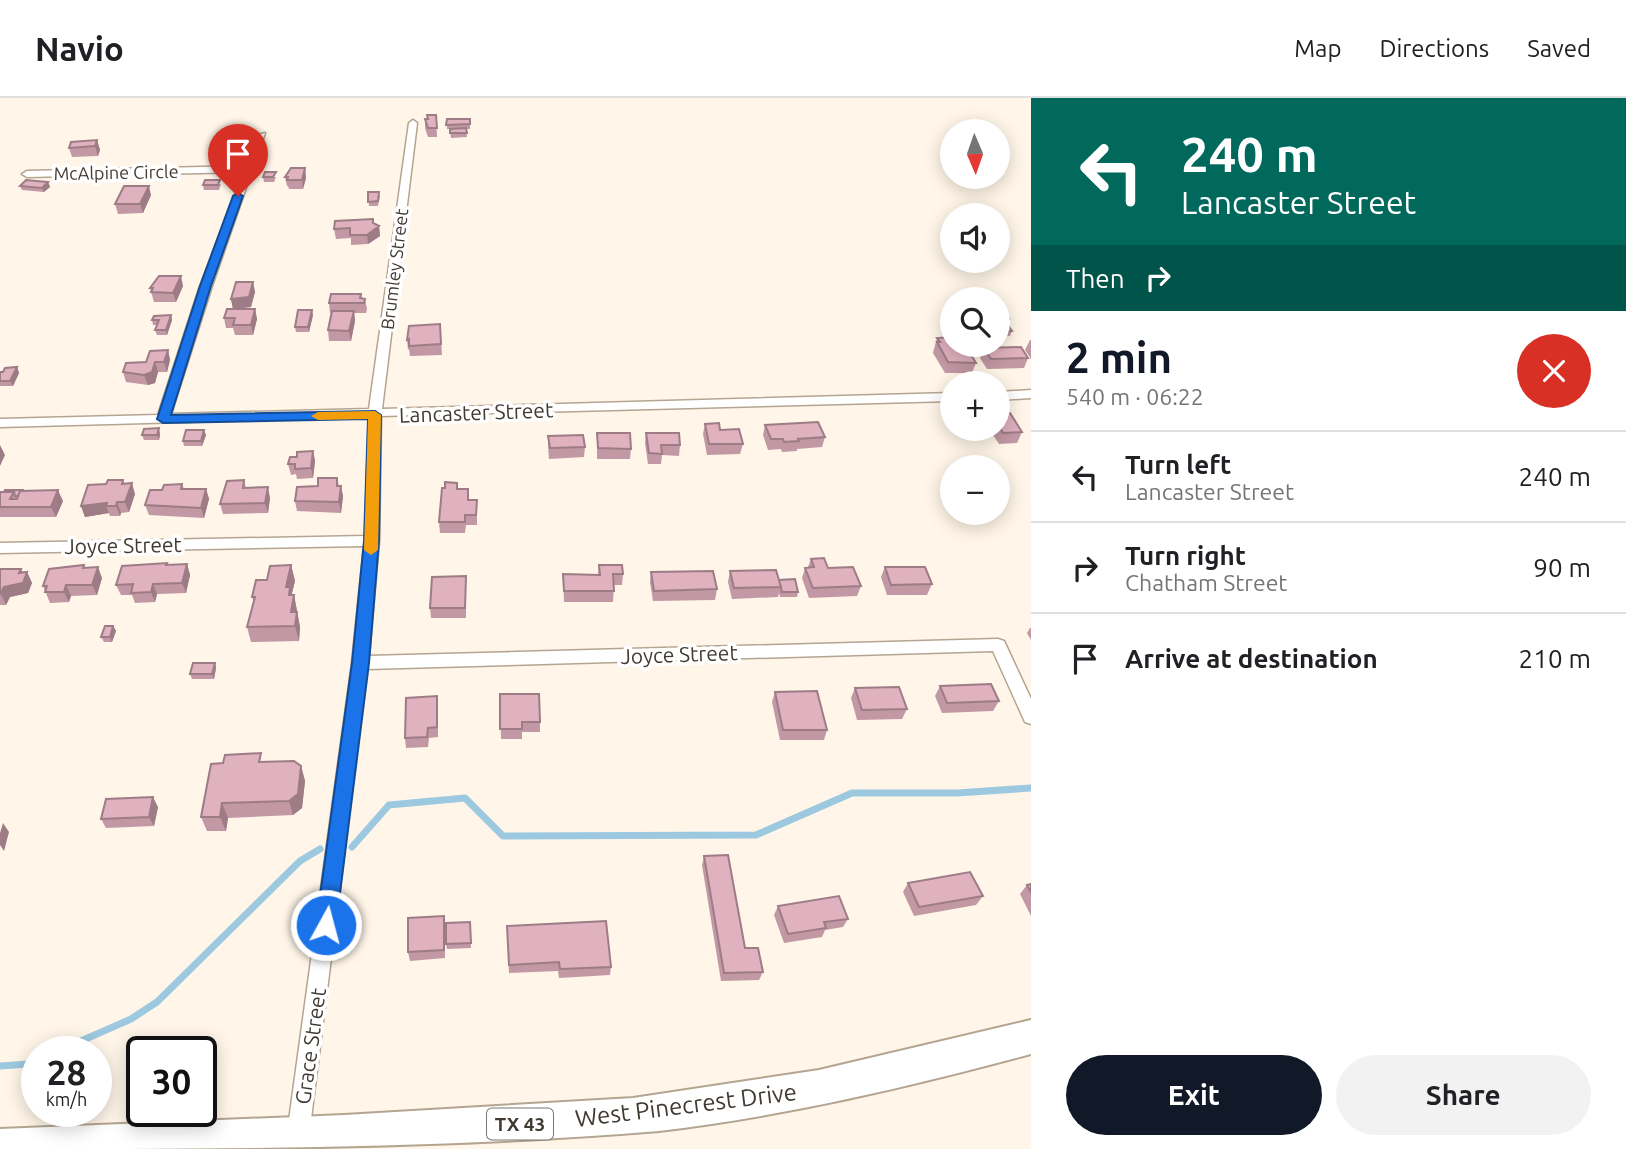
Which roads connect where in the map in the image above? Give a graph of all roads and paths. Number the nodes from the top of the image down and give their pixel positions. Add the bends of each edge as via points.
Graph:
1 (413, 123) dead end
2 (262, 135) dead end
3 (248, 169) junction
4 (27, 174) dead end
5 (1031, 394) edge
6 (1010, 395) edge
7 (940, 397) edge
8 (375, 415) junction
9 (163, 419) junction
10 (0, 423) edge
11 (372, 541) junction
12 (0, 548) edge
13 (360, 663) junction
14 (1031, 717) edge
15 (1031, 1037) edge
16 (298, 1135) junction
17 (379, 1141) edge
18 (0, 1147) edge

1 - 8 street, Brumley Street
2 - 3 street
3 - 4 street, McAlpine Circle
3 - 9 street
5 - 6 street
7 - 8 street, Lancaster Street
8 - 9 street, Lancaster Street
8 - 11 street, Grace Street
9 - 10 street, Lancaster Street
11 - 12 street, Joyce Street
11 - 13 street, Grace Street
13 - 14 street, Joyce Street via 998,645
13 - 16 street, Grace Street
15 - 17 main road, West Pinecrest Drive / TX 43 via 792,1093 688,1109
16 - 17 main road, West Pinecrest Drive / TX 43
16 - 18 main road, West Pinecrest Drive / TX 43

